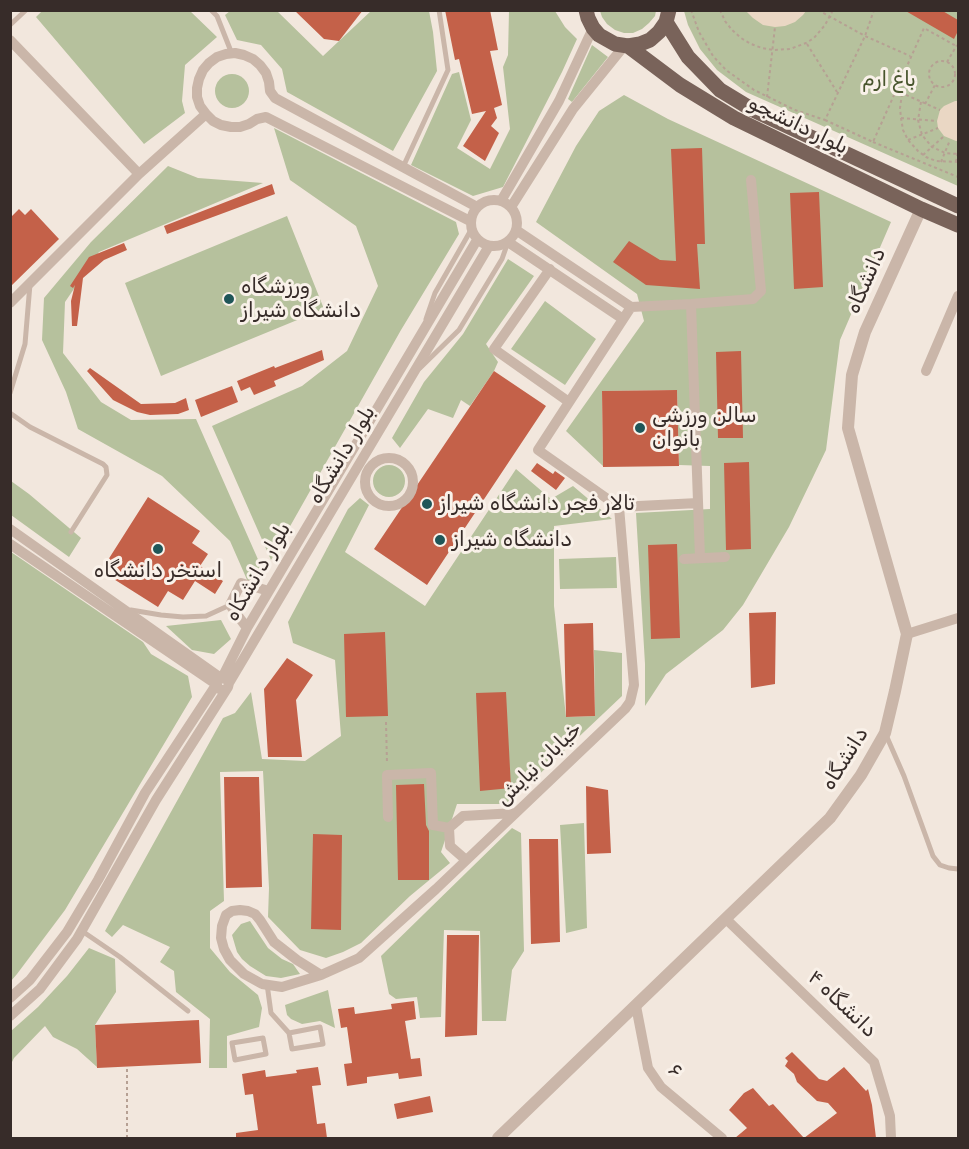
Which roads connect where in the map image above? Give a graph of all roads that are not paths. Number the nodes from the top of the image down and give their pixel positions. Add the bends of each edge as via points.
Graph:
1 (26, 10) edge
2 (439, 10) edge
3 (586, 10) edge
4 (212, 11) edge
5 (667, 16) edge
6 (10, 26) edge
7 (593, 28) junction
8 (11, 42) edge
9 (626, 46) junction
10 (232, 54) junction
11 (559, 101) junction
12 (573, 109) junction
13 (206, 114) junction
14 (404, 167) junction
15 (139, 174) junction
16 (751, 180) dead end
17 (501, 201) junction
18 (958, 206) edge
19 (477, 207) junction
20 (511, 207) junction
21 (921, 209) junction
22 (471, 225) junction
23 (958, 225) edge
24 (516, 231) junction
25 (477, 240) junction
26 (508, 242) junction
27 (489, 246) junction
28 (550, 269) junction
29 (30, 282) junction
30 (958, 296) edge
31 (10, 303) edge
32 (691, 304) junction
33 (631, 307) junction
34 (622, 319) junction
35 (420, 337) junction
36 (926, 371) dead end
37 (412, 376) junction
38 (10, 393) edge
39 (569, 402) junction
40 (10, 413) edge
41 (402, 462) joint
42 (698, 503) junction
43 (619, 507) junction
44 (10, 529) edge
45 (71, 531) dead end
46 (10, 544) edge
47 (725, 557) dead end
48 (700, 558) junction
49 (684, 559) dead end
50 (269, 591) junction
51 (230, 605) junction
52 (123, 609) junction
53 (958, 618) edge
54 (247, 628) junction
55 (907, 634) junction
56 (181, 655) junction
57 (222, 683) junction
58 (885, 733) junction
59 (515, 813) junction
60 (388, 817) dead end
61 (449, 828) junction
62 (466, 860) junction
63 (958, 869) edge
64 (726, 919) junction
65 (82, 931) junction
66 (321, 975) junction
67 (267, 984) junction
68 (10, 998) edge
69 (636, 1006) junction
70 (188, 1011) dead end
71 (10, 1016) edge
72 (289, 1033) junction
73 (232, 1043) joint
74 (498, 1138) edge
75 (722, 1138) edge
76 (891, 1138) edge

1 - 6 lane
2 - 14 lane via 448,70
3 - 7 main road
4 - 10 lane
5 - 9 main road via 650,40
5 - 18 main road, بلوار دانشجو via 688,57 720,90 753,110
7 - 9 main road, بلوار دانشجو via 606,40
7 - 11 street
8 - 15 street
9 - 12 street
9 - 21 main road, بلوار دانشجو via 734,118
10 - 13 street via 209,63 199,79 197,97
10 - 14 street via 244,55 260,65 275,98
11 - 12 street
11 - 17 street
12 - 20 street
13 - 15 street
13 - 22 street via 231,127 266,117
14 - 19 street
15 - 29 street
16 - 32 street via 760,291 753,299
17 - 19 street via 488,200
17 - 20 street
19 - 22 street
20 - 24 street via 517,218
21 - 23 main road, بلوار دانشجو
21 - 55 street, دانشگاه via 865,332 852,375 848,428
22 - 25 street
22 - 35 lane via 435,293
24 - 26 street
24 - 33 street
25 - 27 street
25 - 35 street, بلوار دانشکاه
26 - 27 street
26 - 28 street
26 - 37 lane via 502,259 459,330
27 - 37 street, بلوار دانشگاه
28 - 34 street
28 - 39 street via 494,349
29 - 31 street
29 - 38 lane via 26,344
30 - 36 street
32 - 33 street
32 - 42 street
33 - 34 street
34 - 39 street
35 - 50 street, بلوار دانشکاه
37 - 57 street, بلوار دانشگاه
39 - 43 street via 537,450
40 - 45 lane via 106,467 107,475
41 - 41 street via 381,459 369,469 365,485 373,500 388,506 404,502 413,481
42 - 43 street
42 - 48 street
43 - 59 street, خیابان نیایش via 633,694 625,709
44 - 52 street
46 - 56 street
47 - 48 street
48 - 49 street
50 - 51 street via 241,583
50 - 54 street, بلوار دانشکاه
51 - 52 lane via 206,616
51 - 54 street
52 - 56 street
53 - 55 street
54 - 57 street, بلوار دانشکاه
55 - 58 street, دانشگاه
56 - 57 street
57 - 65 street, بلوار دانشکاه
57 - 68 street, بلوار دانشکاه via 146,793 67,932 30,980
58 - 63 lane via 933,856 940,865
58 - 64 street, دانشگاه via 830,818
59 - 61 street via 463,816
59 - 62 street, خیابان نیایش
60 - 61 street via 387,775 431,773 433,825
61 - 62 street via 450,846
62 - 66 street, خیابان نیایش via 359,958
64 - 69 street, دانشگاه
64 - 76 street, ۴ دانشگاه via 874,1062 890,1116
65 - 70 lane
65 - 71 street, بلوار دانشکاه via 40,989
66 - 67 street, خیابان نیایش via 282,987
66 - 67 street via 274,942 255,914 232,911 222,926 224,949 244,974
67 - 72 lane via 270,1013
69 - 74 street, دانشگاه
69 - 75 street, ۶ via 648,1068 661,1087
72 - 72 lane via 292,1049 323,1044 320,1028
73 - 73 lane via 235,1059 266,1054 263,1038

